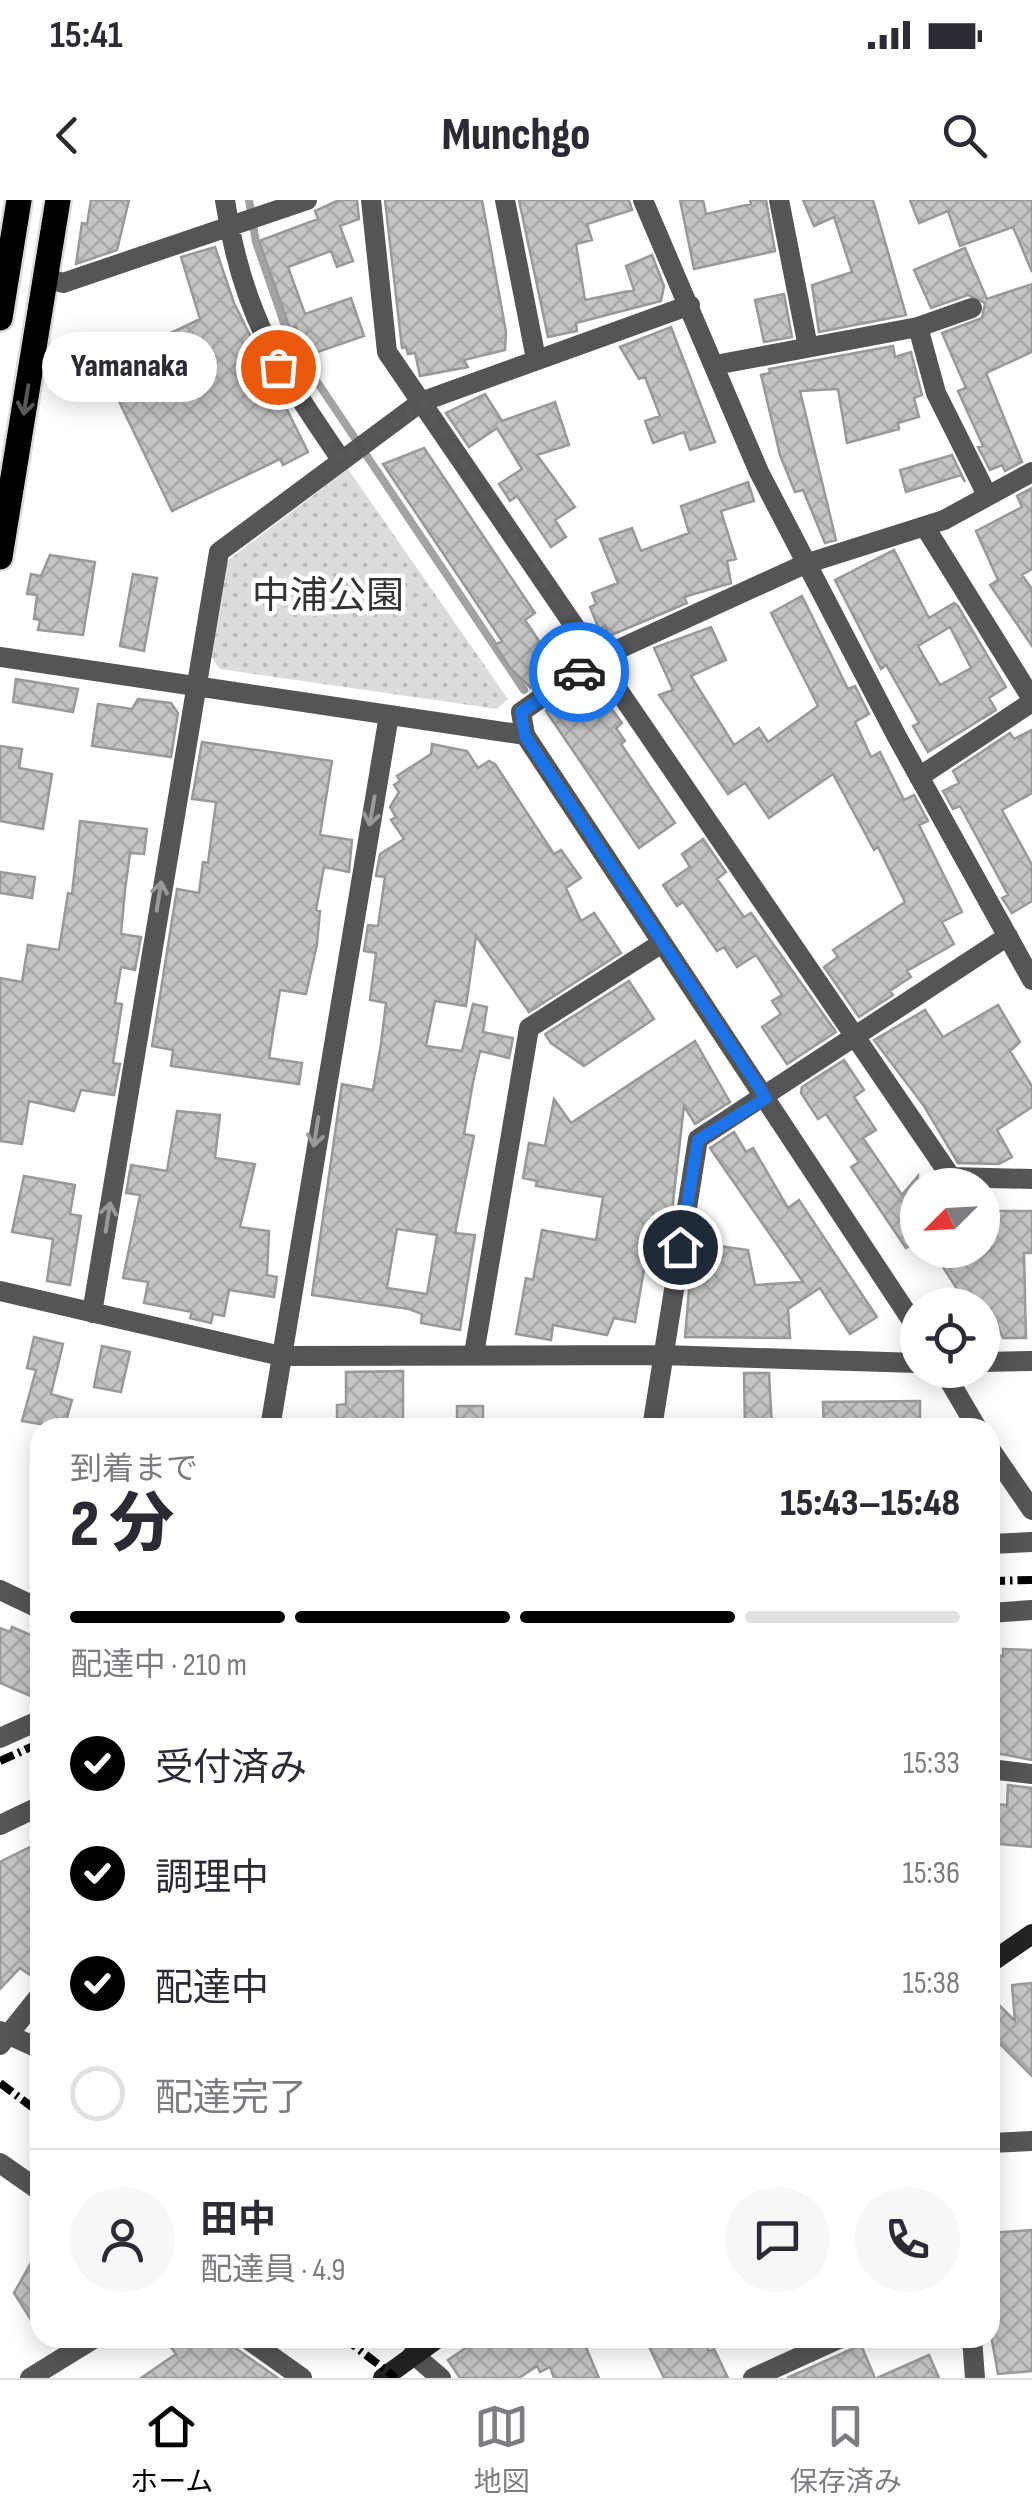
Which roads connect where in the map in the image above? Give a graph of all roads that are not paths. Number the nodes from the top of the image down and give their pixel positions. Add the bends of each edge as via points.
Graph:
1 (20, 200) edge
2 (58, 200) edge
3 (224, 200) edge
4 (308, 200) edge
5 (371, 200) edge
6 (504, 200) edge
7 (644, 200) edge
8 (779, 200) edge
9 (228, 225) junction
10 (46, 278) junction
11 (690, 305) junction
12 (972, 308) dead end
13 (0, 318) edge
14 (918, 327) junction
15 (808, 347) junction
16 (536, 359) junction
17 (714, 366) junction
18 (422, 402) junction
19 (346, 458) junction
20 (1032, 472) edge
21 (987, 496) junction
22 (925, 527) junction
23 (0, 557) edge
24 (805, 564) junction
25 (0, 657) edge
26 (596, 659) junction
27 (194, 685) junction
28 (1032, 700) edge
29 (389, 716) junction
30 (525, 736) junction
31 (919, 777) junction
32 (1008, 936) junction
33 (662, 943) junction
34 (1032, 980) edge
35 (858, 1036) junction
36 (766, 1098) junction
37 (1032, 1179) edge
38 (0, 1291) edge
39 (900, 1303) edge
40 (92, 1314) junction
41 (474, 1354) junction
42 (662, 1355) junction
43 (281, 1356) junction
44 (1032, 1361) edge
45 (900, 1362) edge
46 (1000, 1362) edge
47 (955, 1388) edge
48 (272, 1418) edge
49 (653, 1418) edge
50 (972, 1418) edge
51 (1000, 1464) edge
52 (1032, 1510) edge
53 (1032, 1542) edge
54 (1000, 1544) edge
55 (0, 1590) edge
56 (30, 1604) edge
57 (1032, 1610) edge
58 (1000, 1612) edge
59 (30, 1724) edge
60 (0, 1738) edge
61 (1000, 1770) edge
62 (1032, 1774) edge
63 (30, 1811) edge
64 (0, 1825) edge
65 (1032, 1934) edge
66 (1032, 1952) edge
67 (1000, 1953) edge
68 (1000, 1956) edge
69 (30, 2006) edge
70 (2, 2037) edge
71 (30, 2046) edge
72 (1032, 2141) edge
73 (1000, 2143) edge
74 (0, 2163) edge
75 (30, 2184) edge
76 (79, 2348) edge
77 (260, 2348) edge
78 (422, 2348) edge
79 (819, 2348) edge
80 (973, 2348) edge
81 (413, 2354) junction
82 (30, 2378) edge
83 (302, 2378) edge
84 (383, 2378) edge
85 (441, 2378) edge
86 (752, 2378) edge
87 (975, 2378) edge

1 - 13 main road
2 - 10 main road
3 - 9 street
4 - 9 street
5 - 18 street via 387,352
6 - 16 street
7 - 11 street
8 - 15 street
9 - 10 street via 62,283
9 - 19 street via 242,291 278,367
10 -> 23 main road
11 - 16 street
11 - 17 street
12 - 14 street
14 - 15 street
14 - 21 street via 936,393
15 - 17 street
16 - 18 street
17 - 24 street
18 - 19 street
18 - 26 street
19 - 27 street via 218,552
20 - 21 street
21 - 22 street
22 - 24 street
22 - 28 street
24 - 26 street
24 - 31 street
25 - 27 street
26 - 30 street via 521,712
26 - 35 street
27 - 29 street
40 -> 27 street
28 - 31 street
29 - 30 street
29 -> 43 street
30 - 33 street
31 - 32 street
32 - 34 street
32 - 35 street
33 - 36 street
33 - 41 street via 529,1028
35 - 36 street
35 - 37 street via 951,1177
36 - 39 street
36 - 42 street via 698,1140
38 - 40 street
40 - 43 street
41 - 42 street
41 - 43 street
42 - 45 street
42 - 49 street
43 - 48 street
44 - 46 street
47 - 50 street
51 - 52 street
53 - 54 street
55 - 56 street
57 - 58 street
59 - 60 street
61 - 62 street
63 - 64 street
65 - 67 main road
66 - 68 street
69 - 70 street
70 - 71 street
72 - 73 street
74 - 75 street
76 - 82 street
77 - 83 street
78 - 81 main road
79 - 86 street
80 - 87 street
81 - 84 main road
81 - 85 street

